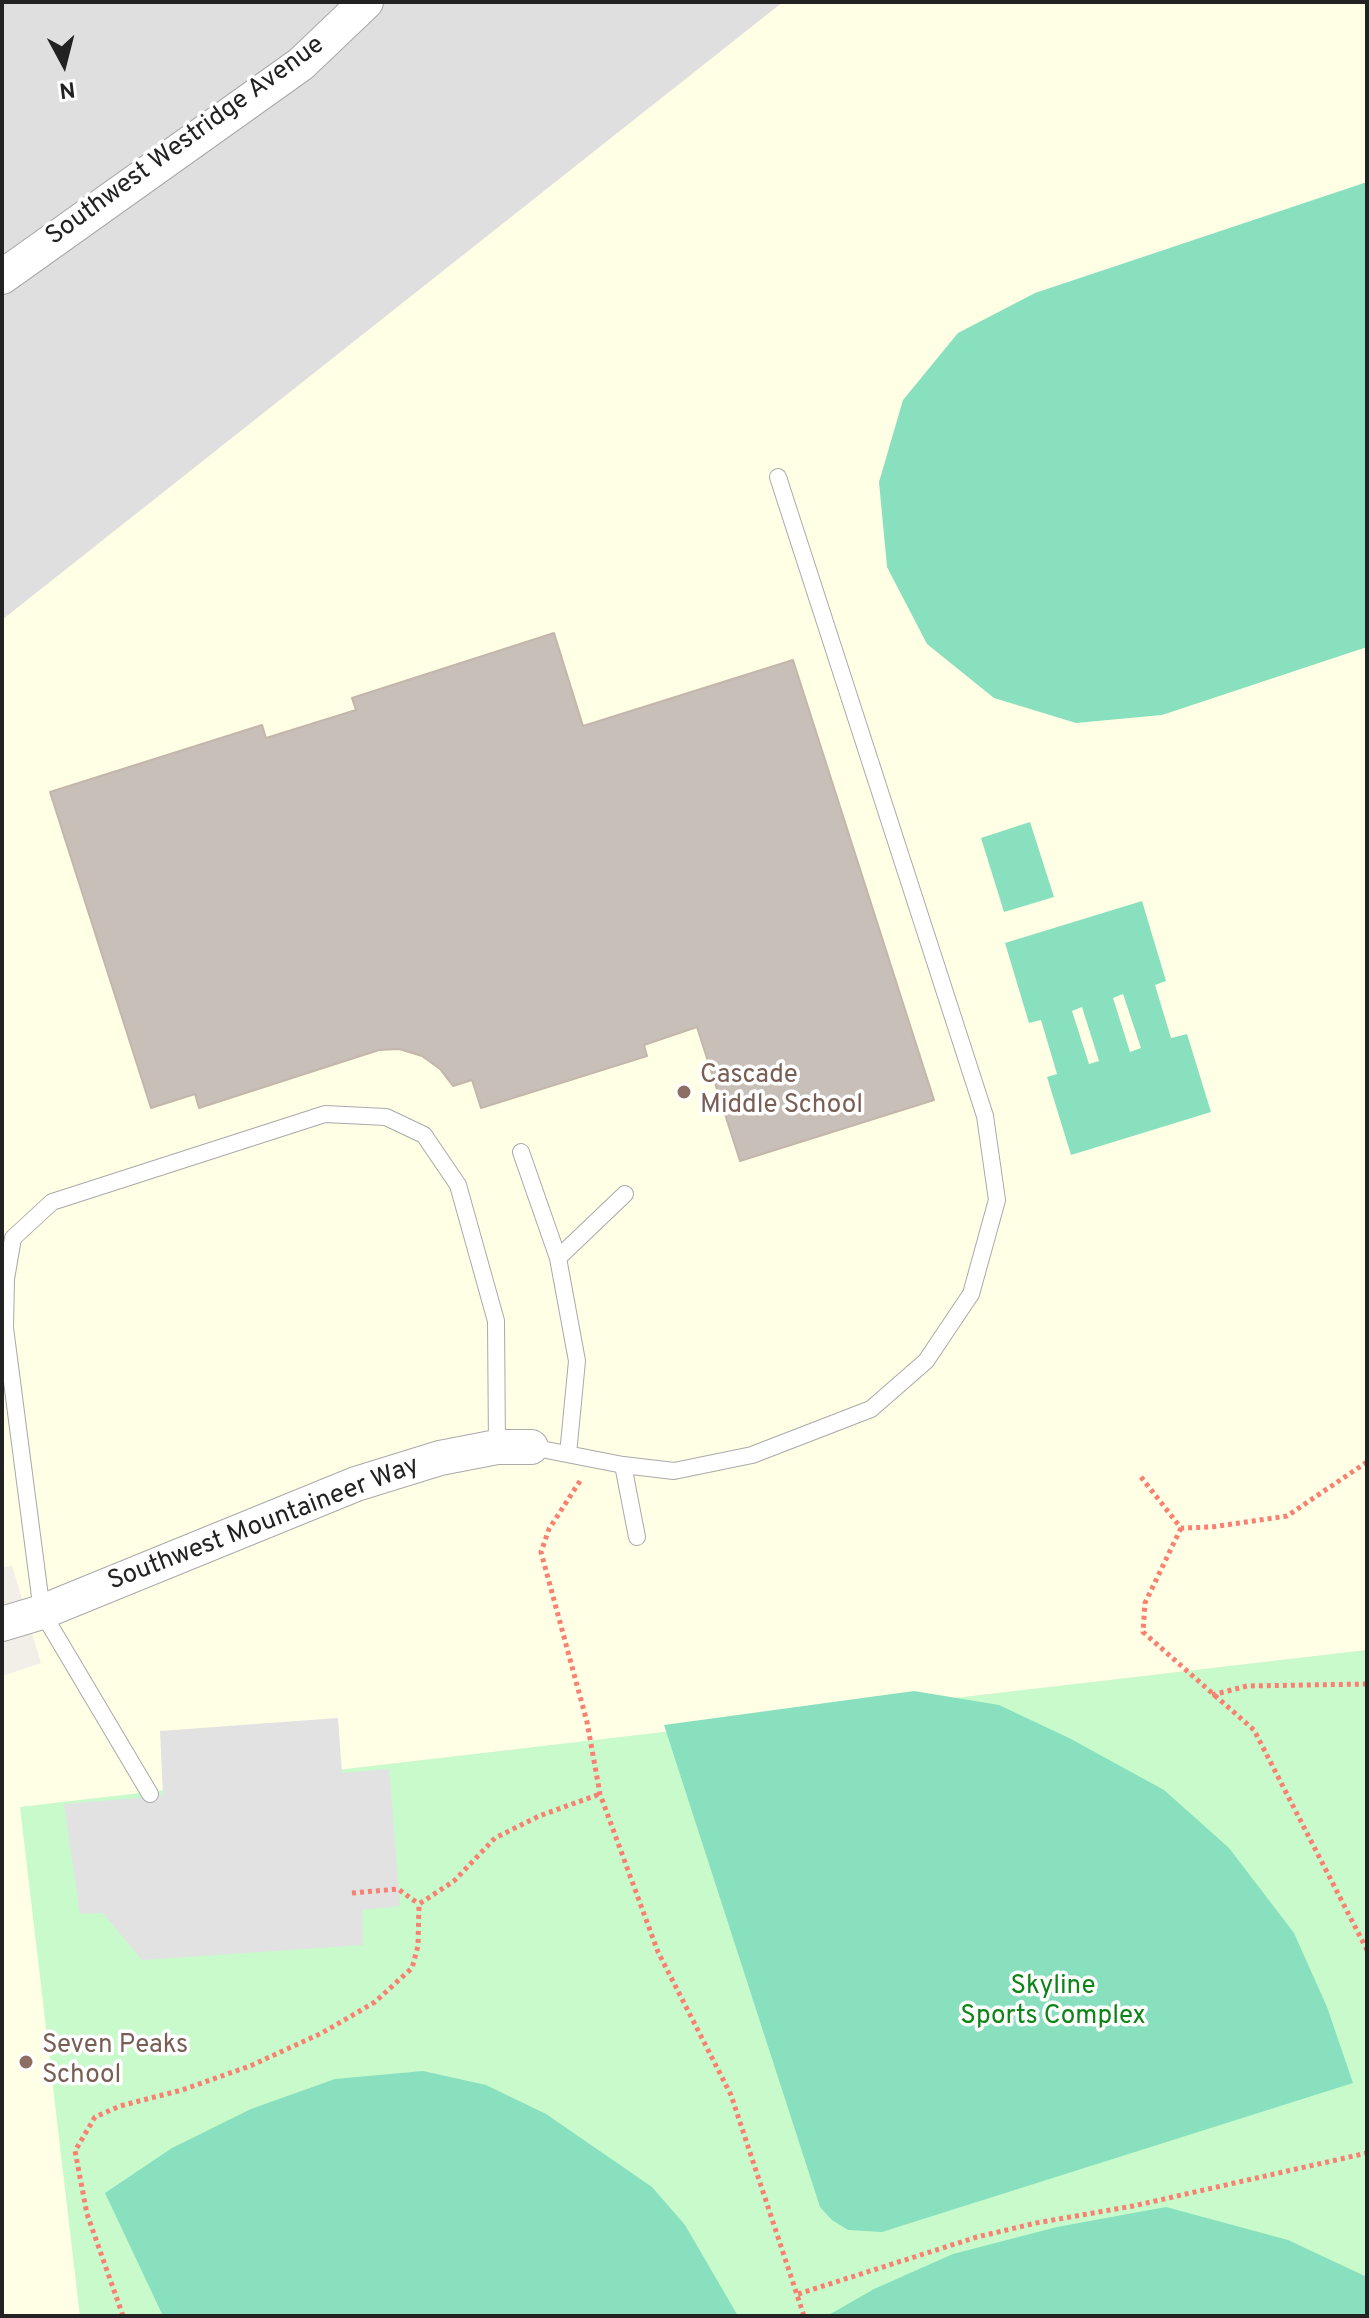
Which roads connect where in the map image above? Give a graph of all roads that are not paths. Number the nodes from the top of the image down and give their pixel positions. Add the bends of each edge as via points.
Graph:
1 (366, 2) edge
2 (2, 277) edge
3 (778, 477) dead end
4 (521, 1152) dead end
5 (625, 1194) dead end
6 (558, 1258) junction
7 (497, 1447) junction
8 (531, 1447) joint
9 (568, 1454) junction
10 (623, 1465) junction
11 (637, 1537) dead end
12 (42, 1612) junction
13 (2, 1624) edge
14 (150, 1794) dead end

1 - 2 street, Southwest Westridge Avenue via 301,64
3 - 10 lane via 985,1116 997,1200 971,1294 926,1361 871,1409 752,1455 674,1471
4 - 6 lane
5 - 6 lane
6 - 9 lane via 577,1361
7 - 8 street, Southwest Mountaineer Way
7 - 12 street, Southwest Mountaineer Way via 356,1484
7 - 12 lane via 496,1321 458,1185 424,1135 386,1117 325,1114 52,1202 13,1238 6,1279 5,1328
8 - 9 lane
9 - 10 lane
10 - 11 lane
12 - 13 street, Southwest Mountaineer Way
12 - 14 lane

